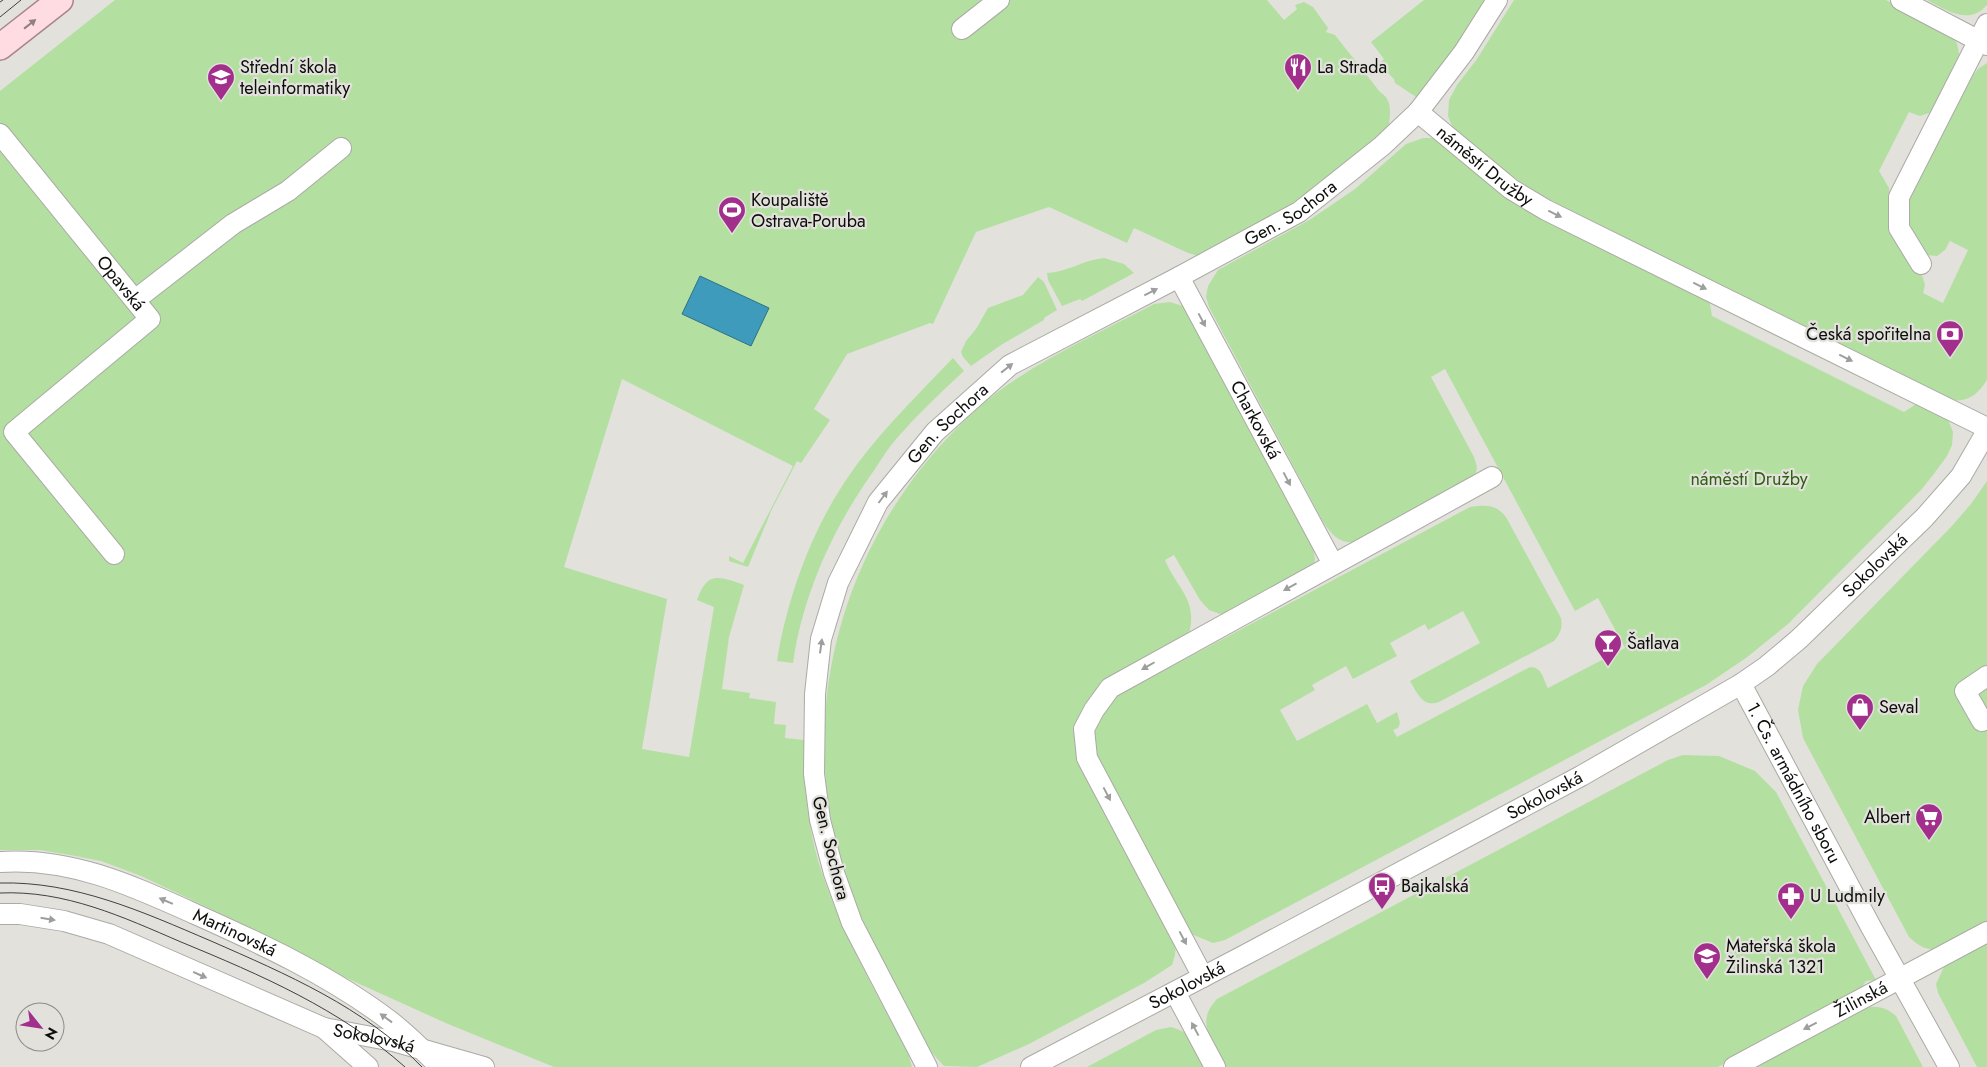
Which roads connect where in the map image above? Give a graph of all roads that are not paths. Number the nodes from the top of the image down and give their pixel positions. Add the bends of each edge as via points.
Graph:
1 (60, 0) edge
2 (999, 0) edge
3 (1497, 0) edge
4 (1901, 0) edge
5 (962, 28) dead end
6 (1984, 36) edge
7 (0, 47) edge
8 (1418, 112) junction
9 (0, 134) edge
10 (341, 148) dead end
11 (1921, 264) dead end
12 (1179, 277) junction
13 (135, 300) junction
14 (1987, 429) edge
15 (1492, 477) dead end
16 (114, 554) dead end
17 (1333, 564) junction
18 (1987, 676) edge
19 (1741, 684) junction
20 (1982, 722) dead end
21 (0, 862) edge
22 (0, 914) edge
23 (1987, 932) edge
24 (1203, 977) junction
25 (1899, 979) junction
26 (1175, 992) junction
27 (324, 1028) junction
28 (424, 1059) edge
29 (368, 1067) edge
30 (440, 1067) edge
31 (484, 1067) edge
32 (927, 1067) edge
33 (1030, 1067) edge
34 (1215, 1067) edge
35 (1734, 1067) edge
36 (1949, 1067) edge

7 -> 1 main road
2 - 5 street
3 - 8 street, Gen. Sochora via 1464,52
4 - 6 street
6 - 11 street via 1898,197 1899,228
8 - 12 street, Gen. Sochora via 1382,146 1299,212
8 -> 14 street, náměstí Družby via 1511,189 1546,210
9 - 13 street, Opavská
10 - 13 street via 288,191 233,224
12 -> 17 street, Charkovská
32 -> 12 street, Gen. Sochora via 852,922 820,820 814,774 814,694 822,639 838,583 878,502 935,432 1010,365
13 - 16 street, Opavská via 150,319 146,324 14,432
14 - 19 street, Sokolovská via 1961,476 1925,517 1799,640
15 - 17 street
17 -> 24 street via 1110,688 1084,729 1088,758
18 - 20 street via 1965,691
19 - 24 street, Sokolovská via 1581,776
19 - 25 street, 1. Čs. armádního sboru
28 -> 21 street, Martinovská via 391,1022 356,997 240,934 114,879 40,863
22 -> 27 street via 64,921 109,934
23 - 25 street, Žilinská
24 - 26 street, Sokolovská
25 -> 35 street, Žilinská
25 - 36 street, 1. Čs. armádního sboru
26 - 33 street, Sokolovská
34 -> 26 street
27 - 28 street, Sokolovská via 366,1035
27 - 29 street
28 - 30 street, Martinovská
28 - 31 street, Sokolovská

